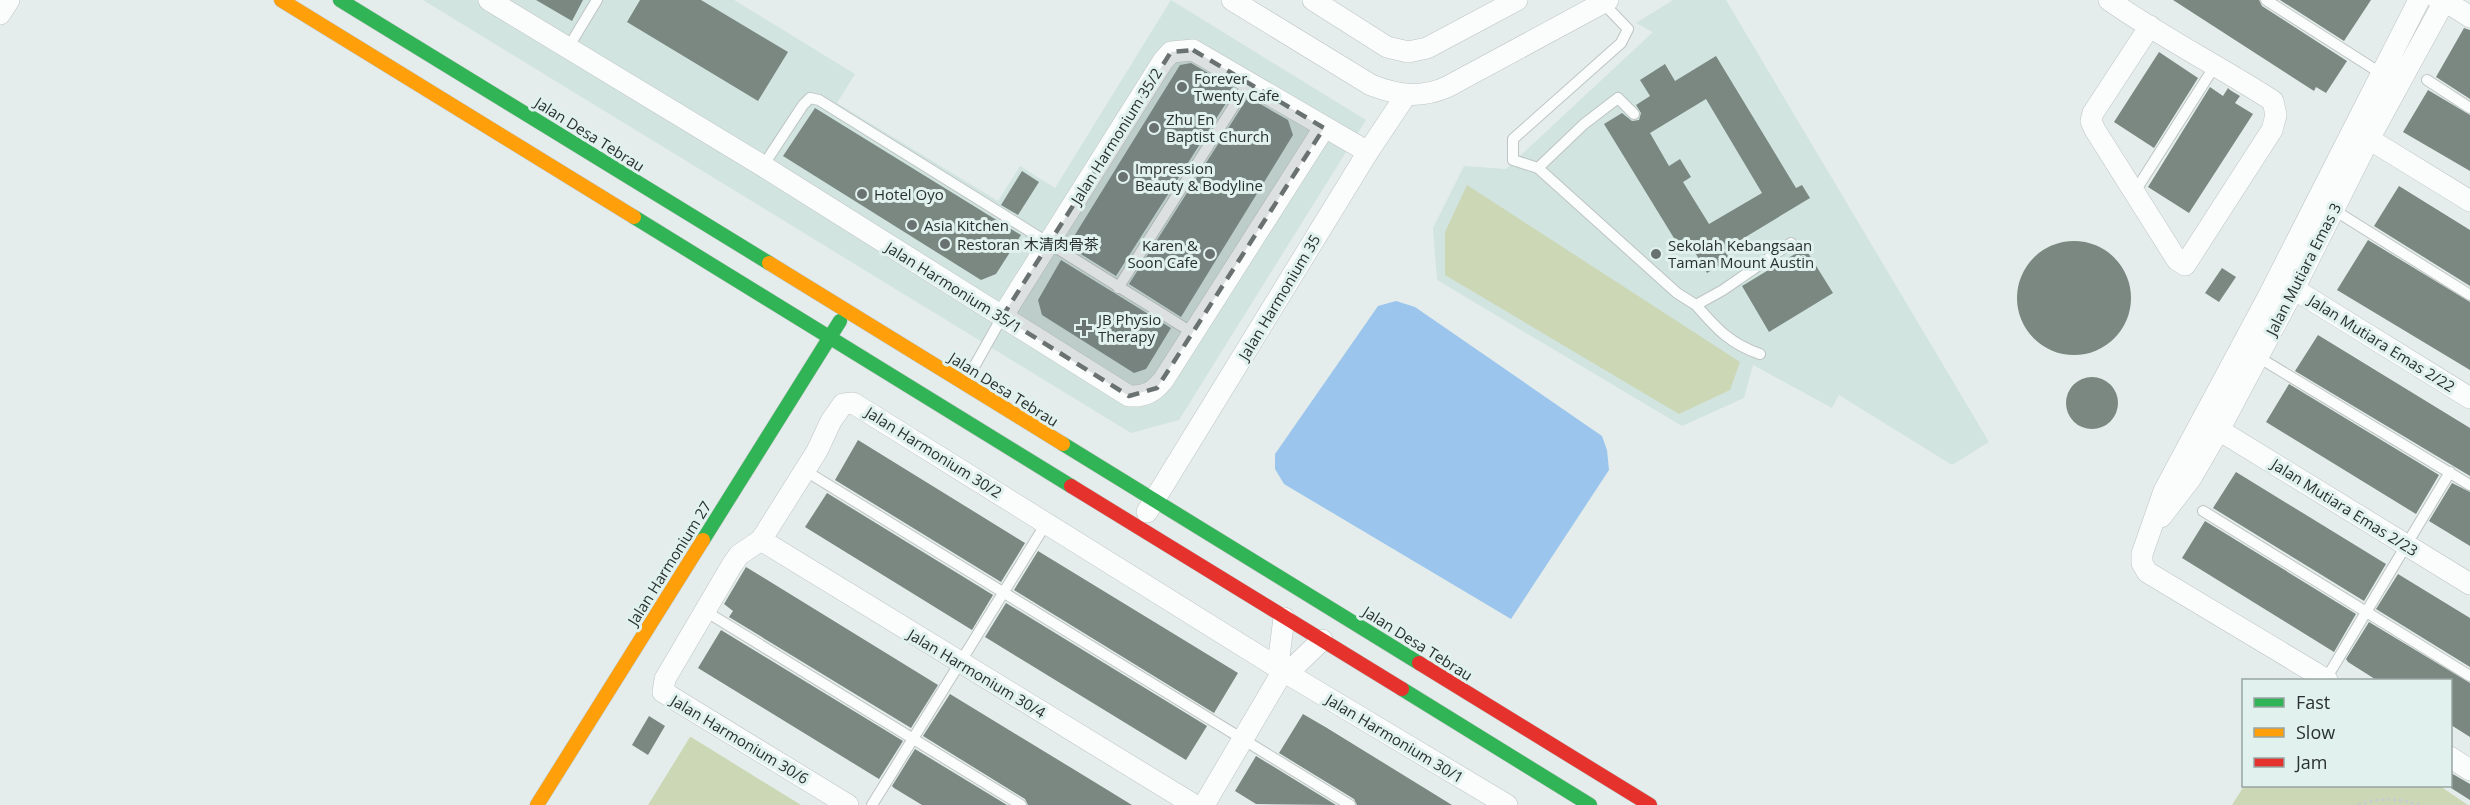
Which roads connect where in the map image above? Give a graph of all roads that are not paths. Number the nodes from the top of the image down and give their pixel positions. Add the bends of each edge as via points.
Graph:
1 (9, 0) edge
2 (281, 0) edge
3 (340, 0) edge
4 (489, 0) edge
5 (597, 0) edge
6 (1232, 0) edge
7 (1313, 0) edge
8 (1517, 0) edge
9 (2109, 0) edge
10 (2266, 0) edge
11 (2419, 0) edge
12 (2443, 0) edge
13 (1606, 1) edge
14 (0, 14) edge
15 (2470, 16) edge
16 (2150, 26) junction
17 (568, 48) junction
18 (2216, 64) junction
19 (2382, 74) junction
20 (2427, 80) dead end
21 (1249, 82) junction
22 (1406, 95) junction
23 (2470, 108) edge
24 (1634, 114) dead end
25 (507, 121) junction
26 (1324, 128) junction
27 (2369, 139) junction
28 (1368, 152) junction
29 (762, 166) junction
30 (1538, 168) junction
31 (2134, 193) junction
32 (2470, 201) edge
33 (2334, 210) junction
34 (1791, 243) dead end
35 (1049, 244) junction
36 (1118, 288) junction
37 (2294, 289) junction
38 (2470, 295) edge
39 (1696, 305) junction
40 (846, 311) junction
41 (1002, 317) junction
42 (1193, 333) junction
43 (830, 338) junction
44 (1760, 354) dead end
45 (2258, 357) junction
46 (964, 384) junction
47 (2470, 398) edge
48 (2219, 430) junction
49 (804, 470) junction
50 (2450, 472) junction
51 (2470, 485) edge
52 (1154, 501) junction
53 (2203, 511) dead end
54 (1047, 522) junction
55 (1137, 528) junction
56 (2150, 532) junction
57 (761, 540) junction
58 (2408, 545) junction
59 (2470, 584) edge
60 (1004, 593) junction
61 (705, 611) junction
62 (2366, 613) junction
63 (1284, 618) junction
64 (1322, 640) junction
65 (960, 662) junction
66 (1283, 671) junction
67 (2470, 676) edge
68 (2324, 679) edge
69 (2327, 679) edge
70 (663, 692) joint
71 (913, 739) junction
72 (1243, 739) junction
73 (2452, 758) edge
74 (2470, 770) edge
75 (537, 805) edge
76 (848, 805) edge
77 (872, 805) edge
78 (1022, 805) edge
79 (1194, 805) edge
80 (1204, 805) edge
81 (1350, 805) edge
82 (1507, 805) edge
83 (1590, 805) edge
84 (1650, 805) edge

1 - 14 street
2 - 25 street, Jalan Desa Tebrau
3 - 25 street, Jalan Desa Tebrau
4 - 17 street, Jalan Harmonium 35/1
5 - 17 lane
6 - 22 street via 1371,85
7 - 8 street via 1388,48 1408,52 1427,48
9 - 16 street
10 - 19 lane
11 - 19 street, Jalan Mutiara Emas 3
12 - 15 street
12 - 27 street, Jalan Mutiara Emas 3
13 - 22 street via 1447,87 1434,93
13 - 30 lane via 1628,29 1621,43 1513,139 1513,160
16 - 18 street
16 - 31 street via 2091,120
17 - 29 street, Jalan Harmonium 35/1
18 - 31 lane
18 - 31 street via 2273,101 2276,115 2272,130 2185,265 2177,260
19 - 56 street, Jalan Mutiara Emas 3 via 2164,491
20 - 23 lane
21 - 26 street, Jalan Harmonium 35/2
21 - 35 street, Jalan Harmonium 35/2 via 1193,50 1172,52 1162,61
21 - 36 lane
22 - 28 street, Jalan Harmonium 35
24 - 30 lane via 1618,98
25 - 40 street, Jalan Desa Tebrau
25 - 43 street, Jalan Desa Tebrau
26 - 28 street, Jalan Harmonium 35/2
26 - 42 street, Jalan Harmonium 35/1
27 - 32 street
27 - 33 street, Jalan Mutiara Emas 3
28 - 52 street, Jalan Harmonium 35
29 - 35 lane via 802,105 810,98 819,100
29 - 41 street, Jalan Harmonium 35/1
30 - 39 lane via 1677,293
33 - 37 street, Jalan Mutiara Emas 3
33 - 38 lane
34 - 39 lane
35 - 36 lane
35 - 41 street, Jalan Harmonium 35/2
36 - 42 lane
37 - 45 street, Jalan Mutiara Emas 3
37 - 47 street, Jalan Mutiara Emas 2/22
39 - 44 lane via 1726,337 1745,350
40 - 43 street, Jalan Harmonium 27
40 - 46 street, Jalan Desa Tebrau
41 - 42 street, Jalan Harmonium 35/1 via 1129,396 1139,397 1157,388
41 - 46 lane, Jalan Harmonium 35/2
43 - 55 street, Jalan Desa Tebrau
43 - 75 street, Jalan Harmonium 27
45 - 48 street, Jalan Mutiara Emas 3
45 - 50 lane
46 - 52 street, Jalan Desa Tebrau
48 - 56 street, Jalan Mutiara Emas 3 via 2192,478
48 - 58 street, Jalan Mutiara Emas 2/23
49 - 54 street, Jalan Harmonium 30/2 via 843,404 853,403
49 - 57 street, Jalan Harmonium 30/2
49 - 60 lane
50 - 51 lane
50 - 58 lane
52 - 55 street, Jalan Harmonium 35
52 - 84 street, Jalan Desa Tebrau
53 - 62 lane
54 - 60 lane
54 - 66 street, Jalan Harmonium 30/2
55 - 63 street, Jalan Desa Tebrau
56 - 68 street, Jalan Mutiara Emas 3 via 2142,554 2147,572
57 - 61 street, Jalan Harmonium 30/2 via 739,555
57 - 65 street, Jalan Harmonium 30/4
58 - 59 street, Jalan Mutiara Emas 2/23
58 - 62 lane
60 - 65 lane
60 - 72 lane
61 - 70 street, Jalan Harmonium 30/2 via 665,679
61 - 71 lane
62 - 67 lane
62 - 69 lane
63 - 64 street, Jalan Desa Tebrau
63 - 66 street via 1279,657
64 - 66 street via 1295,666
64 - 83 street, Jalan Desa Tebrau
65 - 71 lane
65 - 79 street, Jalan Harmonium 30/4
66 - 72 street
66 - 82 street, Jalan Harmonium 30/1
70 - 76 street, Jalan Harmonium 30/6
71 - 77 lane
71 - 78 lane
72 - 80 street
72 - 81 lane
73 - 74 street

